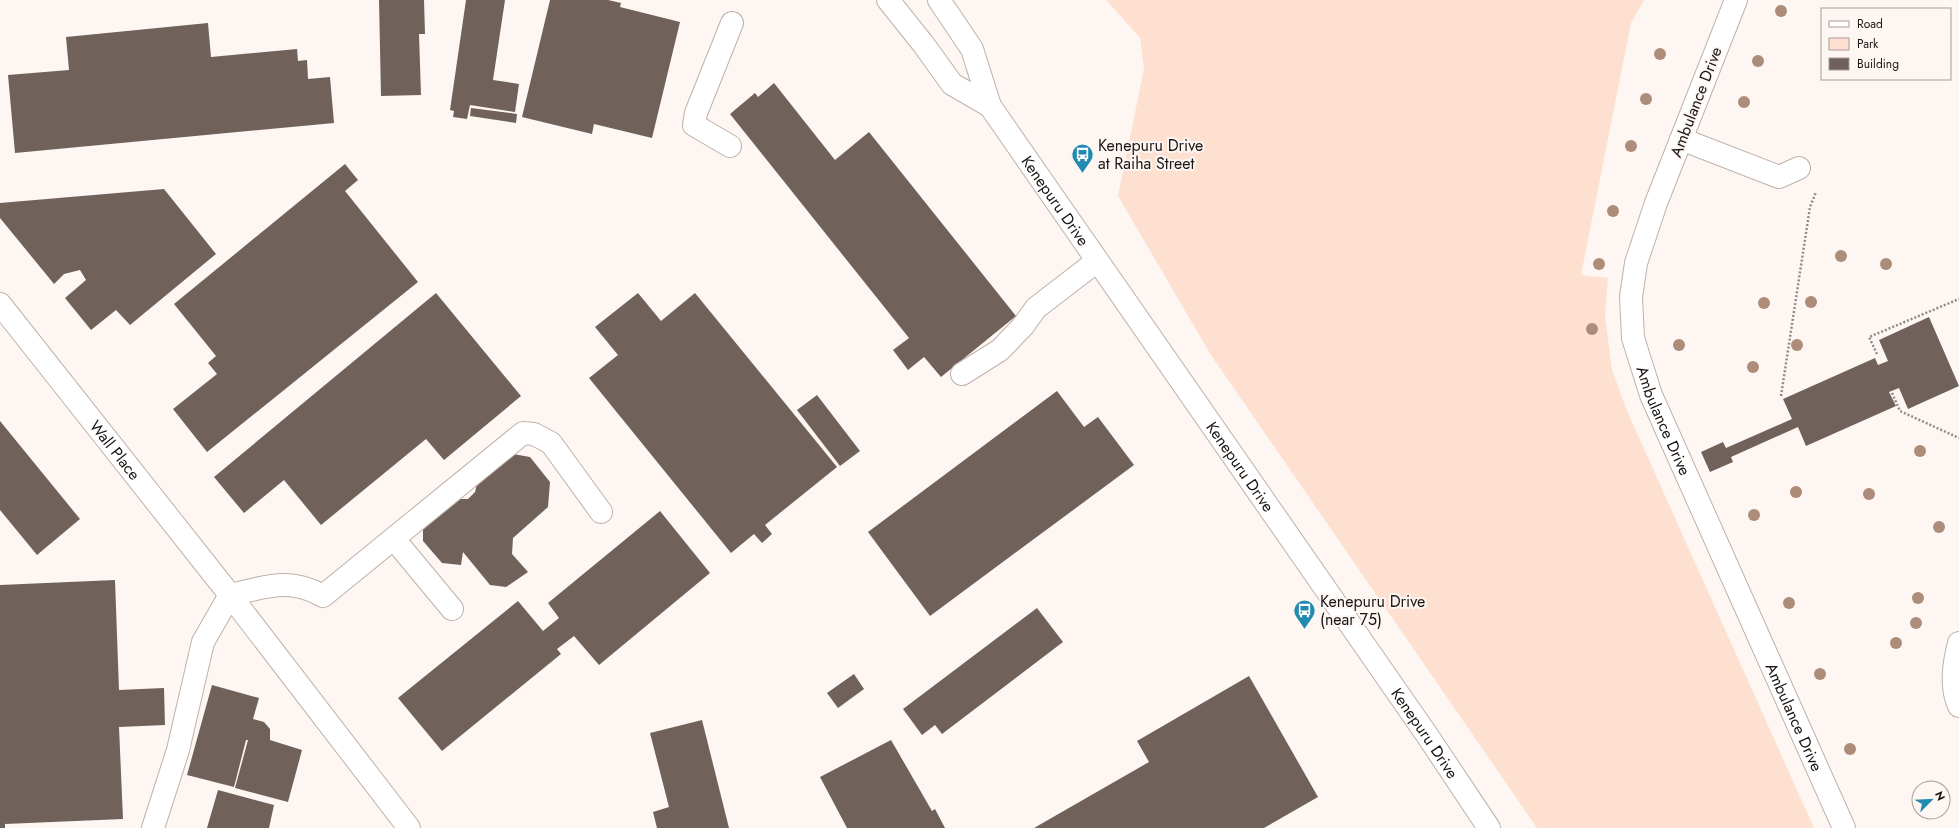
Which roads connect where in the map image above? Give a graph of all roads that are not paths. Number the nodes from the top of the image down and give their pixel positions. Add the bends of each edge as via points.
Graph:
1 (888, 0) edge
2 (939, 0) edge
3 (1736, 0) edge
4 (732, 23) dead end
5 (990, 106) junction
6 (1681, 140) junction
7 (730, 146) dead end
8 (1799, 168) dead end
9 (1097, 261) junction
10 (0, 304) edge
11 (962, 374) dead end
12 (602, 512) dead end
13 (394, 539) junction
14 (230, 595) junction
15 (452, 609) dead end
16 (1959, 643) edge
17 (1958, 700) edge
18 (153, 828) edge
19 (409, 828) edge
20 (1489, 828) edge
21 (1844, 828) edge

1 - 5 street, Kenepuru Drive via 952,84
2 - 5 street, Kenepuru Drive via 972,49
3 - 6 street, Ambulance Drive
4 - 7 street via 696,113 694,126
5 - 9 street, Kenepuru Drive
6 - 8 street via 1779,177
6 - 21 street, Ambulance Drive via 1636,263 1631,297 1633,338 1651,395
9 - 11 street via 1036,308 1000,350
9 - 20 street, Kenepuru Drive
10 - 14 street, Wall Place
12 - 13 street via 551,444 534,434 523,433
13 - 14 street via 323,596 308,587 280,584
13 - 15 street
14 - 18 street via 203,642 178,750
14 - 19 street, Wall Place
16 - 17 street via 1953,664

